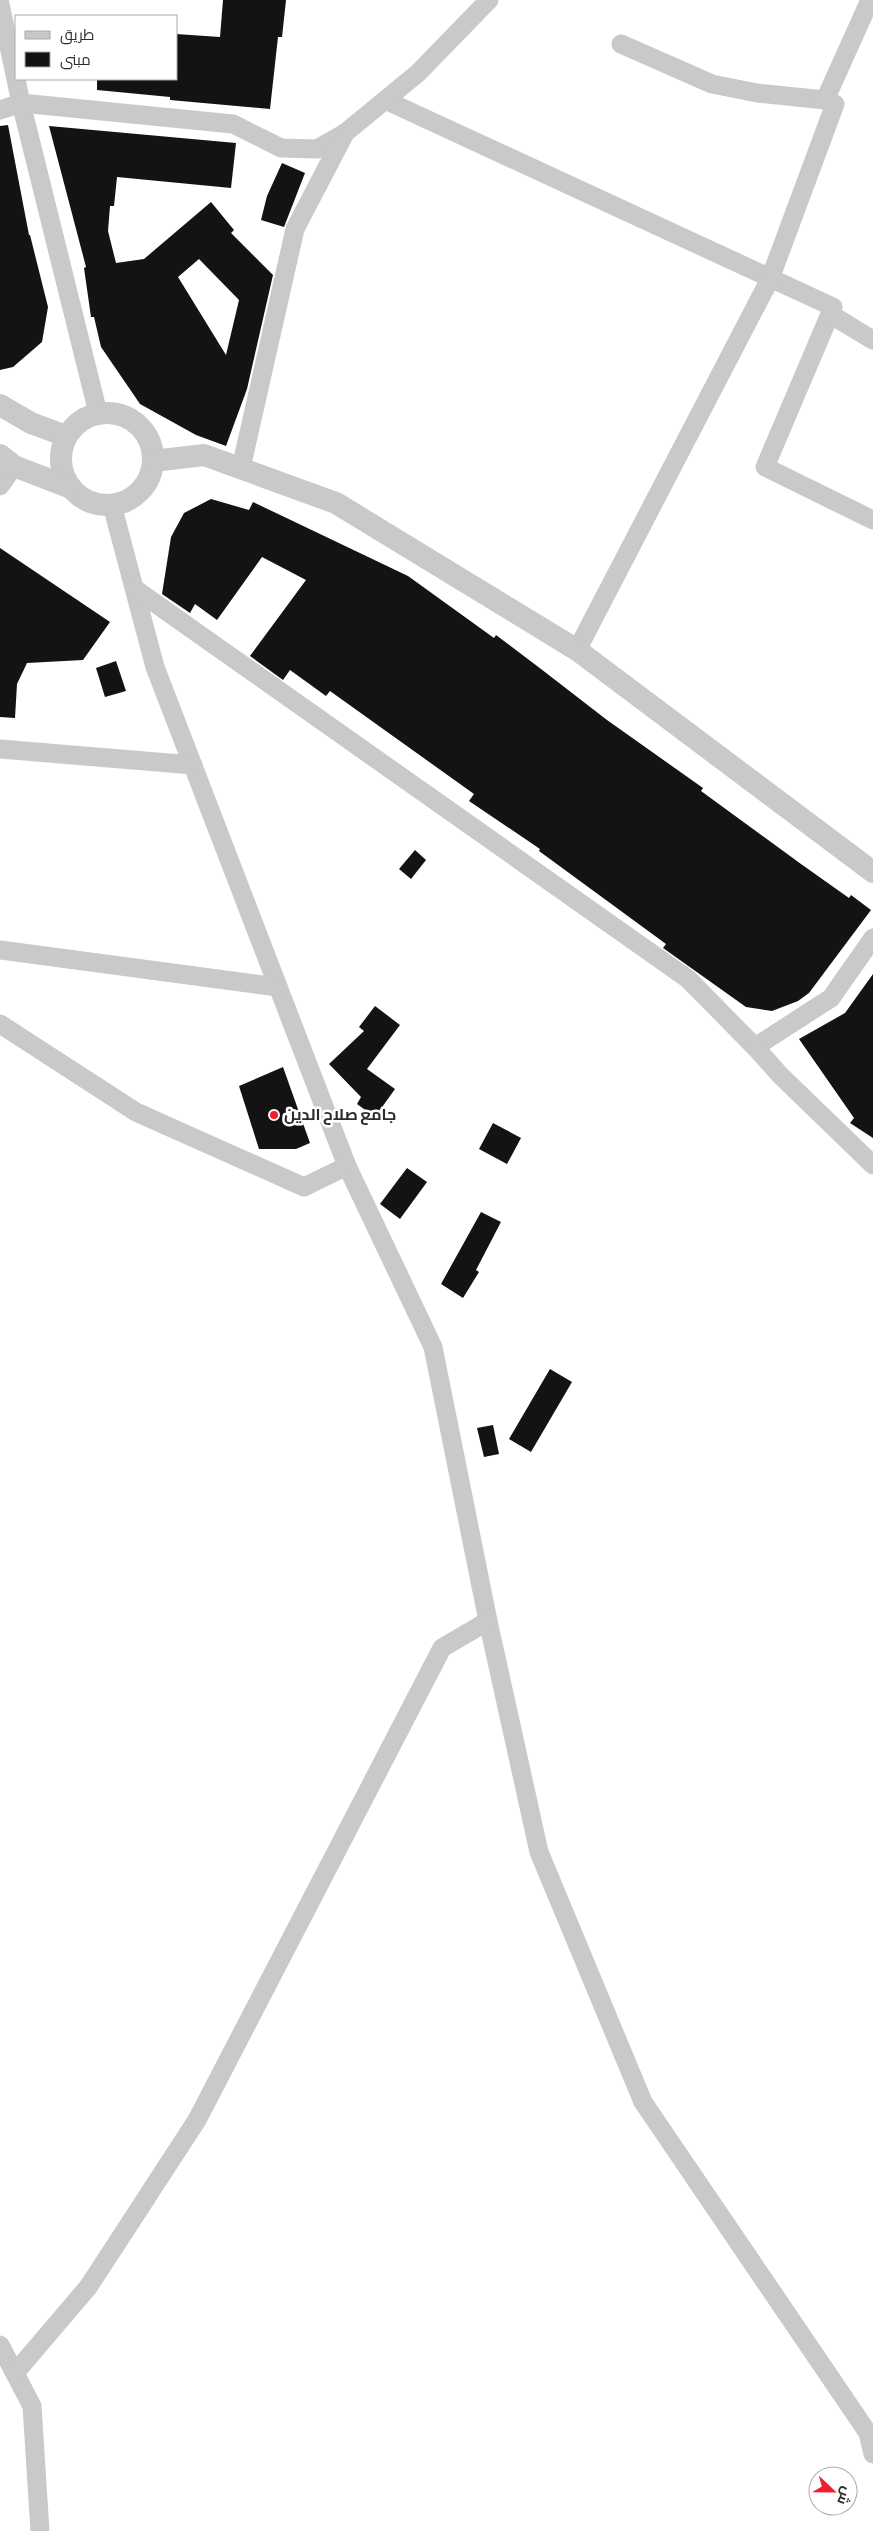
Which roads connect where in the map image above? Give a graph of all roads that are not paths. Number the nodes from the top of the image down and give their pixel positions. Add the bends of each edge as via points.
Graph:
1 (488, 0) edge
2 (870, 0) edge
3 (1, 11) edge
4 (621, 44) dead end
5 (15, 75) edge
6 (16, 80) edge
7 (385, 100) junction
8 (826, 100) junction
9 (21, 103) junction
10 (0, 110) edge
11 (345, 133) junction
12 (770, 279) junction
13 (830, 314) junction
14 (873, 340) edge
15 (0, 405) edge
16 (98, 413) junction
17 (66, 436) junction
18 (7, 461) edge
19 (153, 461) junction
20 (241, 468) junction
21 (0, 486) edge
22 (71, 488) junction
23 (112, 505) junction
24 (873, 520) edge
25 (134, 589) junction
26 (577, 650) junction
27 (0, 749) edge
28 (193, 765) junction
29 (873, 872) edge
30 (873, 938) edge
31 (0, 950) edge
32 (278, 987) junction
33 (0, 1024) edge
34 (755, 1047) junction
35 (873, 1165) edge
36 (347, 1166) junction
37 (488, 1621) junction
38 (0, 2345) edge
39 (15, 2373) junction
40 (873, 2454) edge
41 (40, 2531) edge

1 - 7 street via 418,73
2 - 8 street
3 - 5 street
4 - 8 street via 712,84 756,93
6 - 9 street
7 - 11 street
7 - 12 street
8 - 12 street via 835,104
9 - 10 street
9 - 11 street via 233,124 282,148 317,149
9 - 16 street
11 - 20 street via 295,229
12 - 13 street via 833,307
12 - 26 street
13 - 14 street
13 - 24 street via 765,467
15 - 17 street via 31,423
16 - 17 street via 79,421
16 - 19 street via 125,416 137,424 152,447
17 - 22 street via 61,454 62,472
18 - 21 street
18 - 22 street
19 - 20 street via 204,455
19 - 23 street via 149,477 140,490 127,500
20 - 26 street via 336,503
22 - 23 street via 82,498
23 - 25 street
25 - 28 street via 155,667
25 - 34 street via 688,978
26 - 29 street
27 - 28 street
28 - 32 street
30 - 34 street via 831,998
31 - 32 street
32 - 36 street
33 - 36 street via 136,1112 304,1187
34 - 35 street
36 - 37 street via 433,1347
37 - 39 street via 442,1648 197,2120 89,2286
37 - 40 street via 538,1852 643,2102 868,2433
38 - 39 street
39 - 41 street via 32,2406

